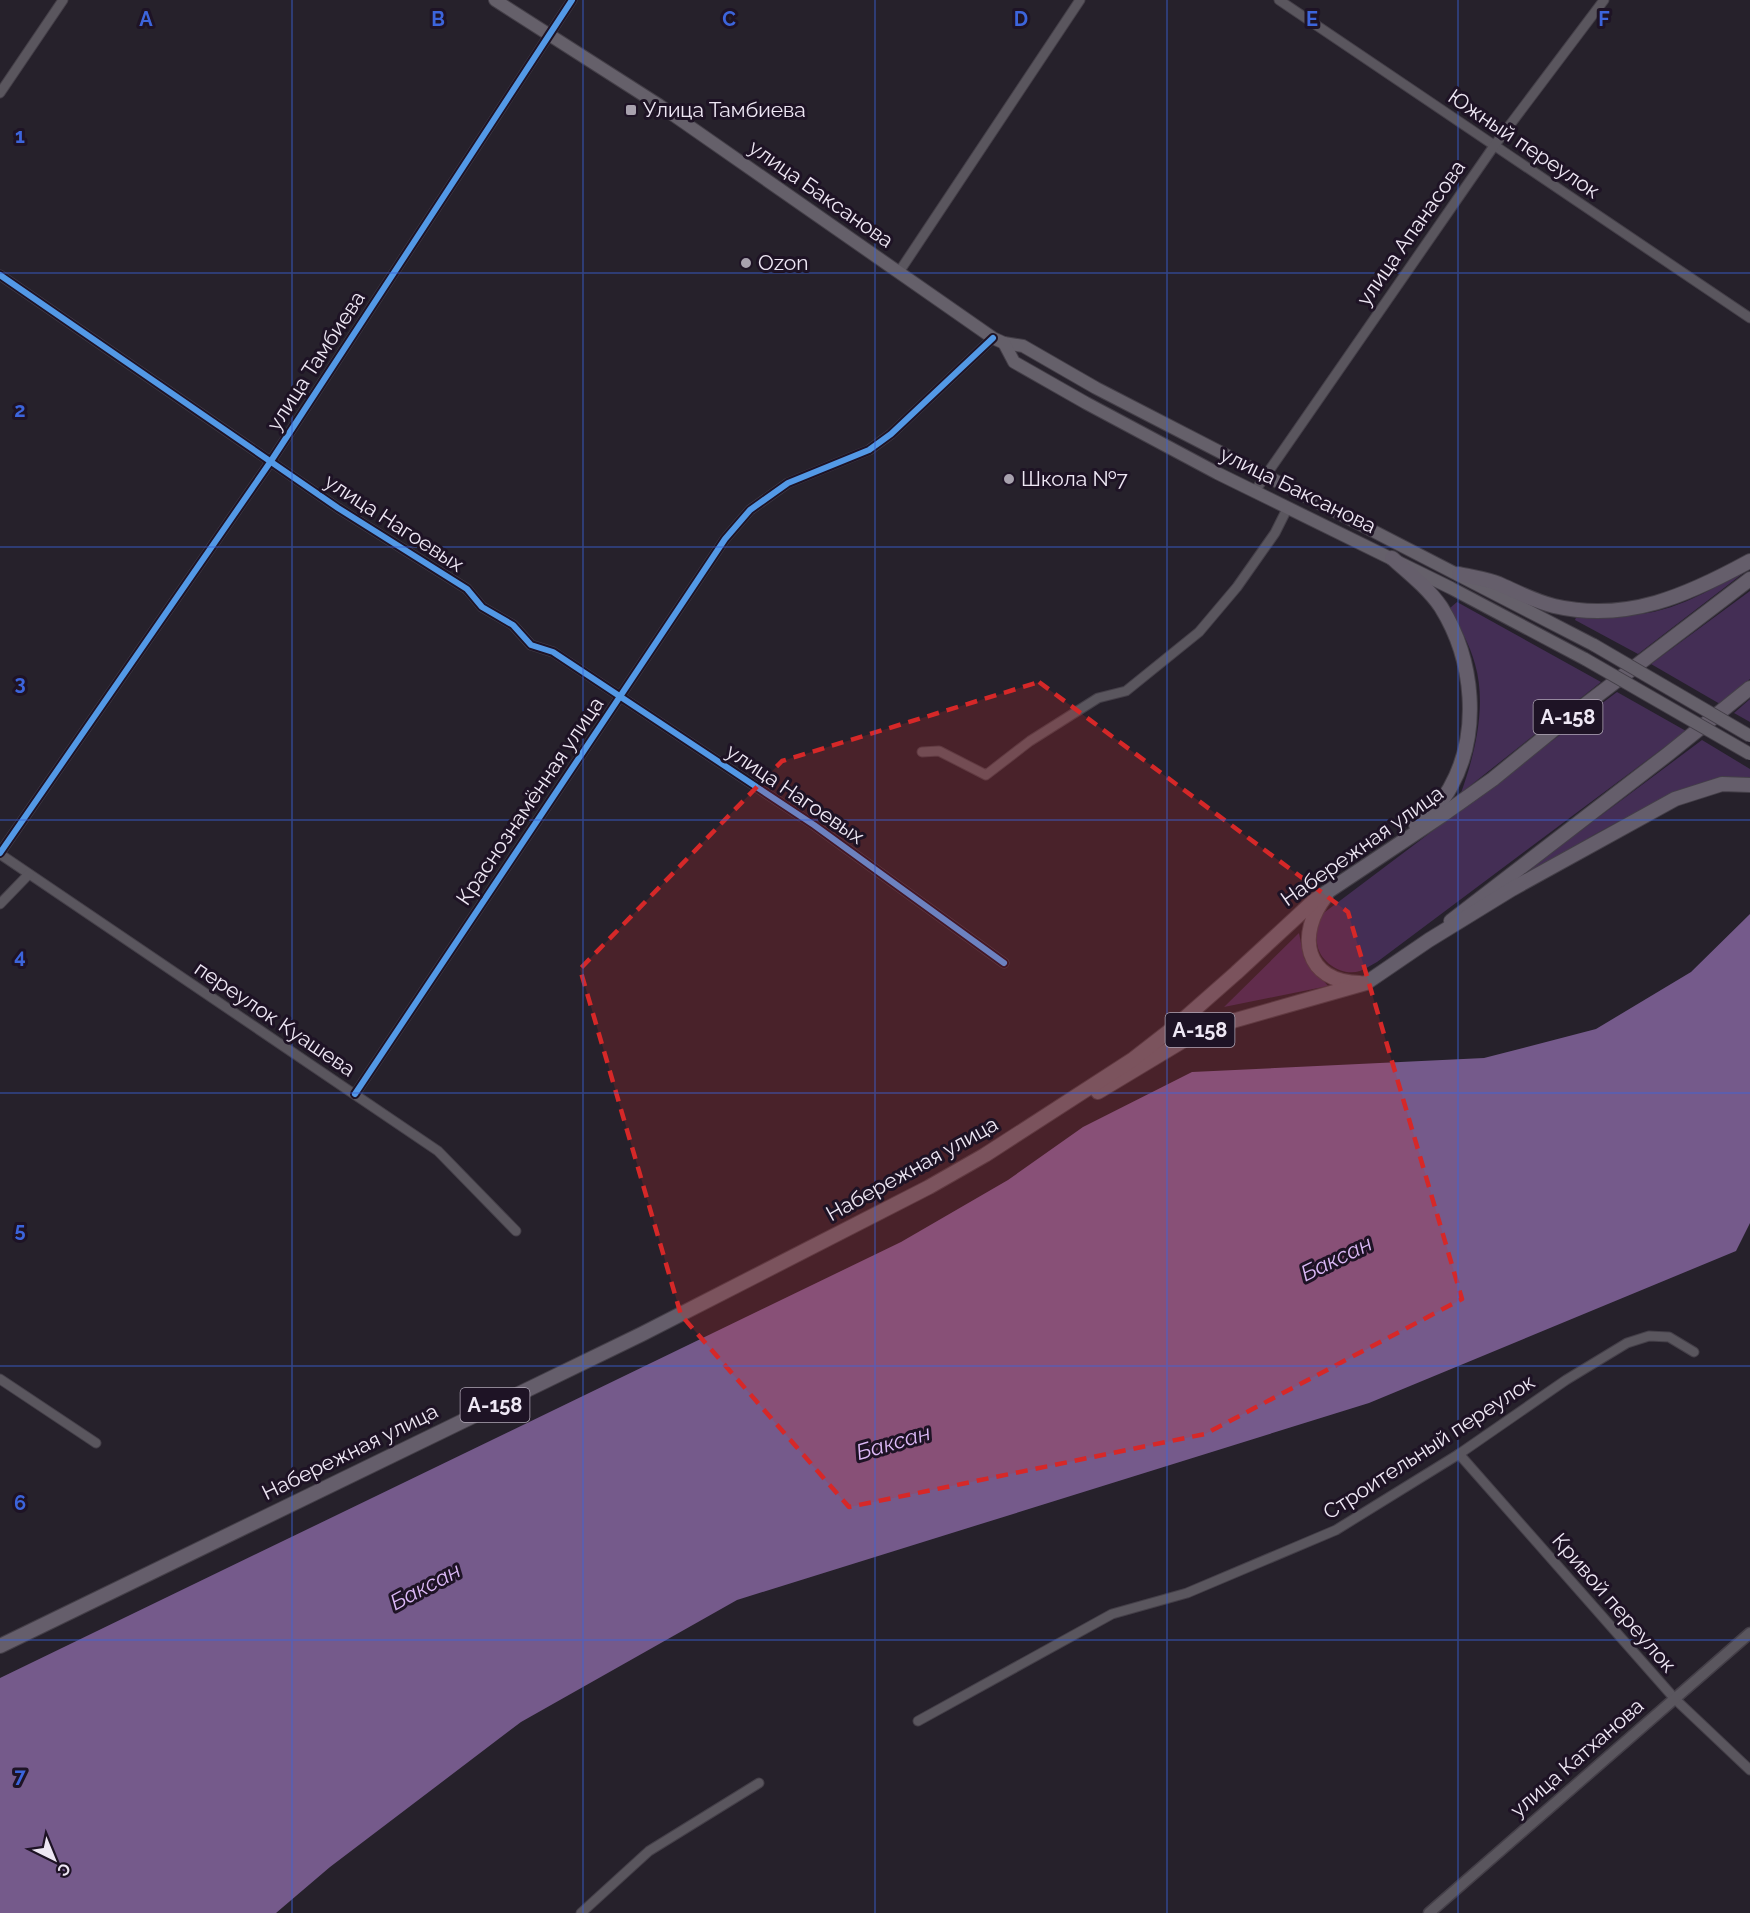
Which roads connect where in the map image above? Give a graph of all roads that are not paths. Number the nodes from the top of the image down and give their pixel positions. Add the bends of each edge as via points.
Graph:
1 (63, 0) edge
2 (495, 0) edge
3 (572, 0) edge
4 (1080, 0) edge
5 (1279, 0) edge
6 (1604, 0) edge
7 (549, 34) junction
8 (0, 93) edge
9 (1494, 146) junction
10 (899, 272) junction
11 (0, 275) edge
12 (1748, 314) edge
13 (998, 340) junction
14 (270, 461) junction
15 (1265, 474) junction
16 (1256, 491) junction
17 (1288, 507) junction
18 (1392, 558) junction
19 (1750, 561) edge
20 (1459, 574) junction
21 (1750, 579) edge
22 (1750, 688) edge
23 (620, 696) junction
24 (1750, 736) edge
25 (922, 752) dead end
26 (1750, 754) edge
27 (1750, 784) edge
28 (1384, 853) junction
29 (0, 854) edge
30 (29, 874) junction
31 (1333, 887) junction
32 (0, 904) edge
33 (1429, 940) junction
34 (1004, 963) dead end
35 (1366, 983) junction
36 (355, 1094) junction
37 (985, 1155) junction
38 (516, 1231) dead end
39 (1694, 1352) dead end
40 (0, 1378) edge
41 (96, 1443) dead end
42 (1459, 1454) junction
43 (1750, 1633) edge
44 (0, 1646) edge
45 (1675, 1699) junction
46 (918, 1721) dead end
47 (1750, 1770) edge
48 (759, 1783) dead end
49 (580, 1913) edge
50 (1429, 1913) edge

1 - 8 street
2 - 7 main road, улица Баксанова
3 - 7 street, улица Тамбиева
4 - 10 street
5 - 9 street, Южный переулок
6 - 9 street, улица Апанасова
7 - 10 main road, улица Баксанова
7 - 14 street, улица Тамбиева
9 - 12 street, Южный переулок
9 - 15 street, улица Апанасова
10 - 13 main road, улица Баксанова
11 - 14 street, улица Нагоевых
13 - 15 main road, улица Баксанова via 1023,346
13 - 16 main road, улица Баксанова via 1014,362
13 - 23 street, Краснознамённая улица via 869,450 788,483 750,510 725,539
14 - 23 street, улица Нагоевых via 466,589 482,607 513,625 531,645 552,652
14 - 29 street, улица Тамбиева
15 - 16 street, улица Апанасова
15 - 20 main road, улица Баксанова
16 - 17 main road, улица Баксанова
17 - 18 main road, улица Баксанова
17 - 25 street via 1275,533 1237,586 1198,632 1125,691 1098,698 1030,741 986,775 939,751
18 - 26 main road, улица Баксанова, bridge via 1585,659
18 - 28 main road via 1430,593 1446,615 1466,668 1470,709 1466,746 1450,788
19 - 20 main road via 1678,597 1658,604 1613,609 1556,607 1497,583
20 - 24 main road, улица Баксанова, bridge via 1594,645
21 - 28 main road, Набережная улица / А-158 via 1493,779
22 - 33 main road, А-158 via 1469,904
23 - 34 street, улица Нагоевых via 814,825
23 - 36 street, Краснознамённая улица
27 - 33 main road via 1722,784 1675,799
28 - 31 main road, Набережная улица / А-158
29 - 30 street, переулок Куашева
30 - 32 street
30 - 36 street, переулок Куашева
31 - 35 main road via 1308,930 1310,955 1337,980
31 - 37 main road, Набережная улица / А-158 via 1297,914 1177,1026 1132,1060
33 - 35 main road, А-158
35 - 37 main road, А-158 via 1201,1030
36 - 38 street, переулок Куашева via 438,1151
37 - 44 main road, Набережная улица / А-158 via 642,1334
39 - 42 street, Строительный переулок via 1670,1337 1649,1336 1627,1343
40 - 41 street
42 - 45 street, Кривой переулок
42 - 46 street, Строительный переулок via 1336,1530 1187,1593 1112,1614
43 - 45 street, улица Катханова
45 - 47 street, Кривой переулок
45 - 50 street, улица Катханова
48 - 49 street via 649,1851

